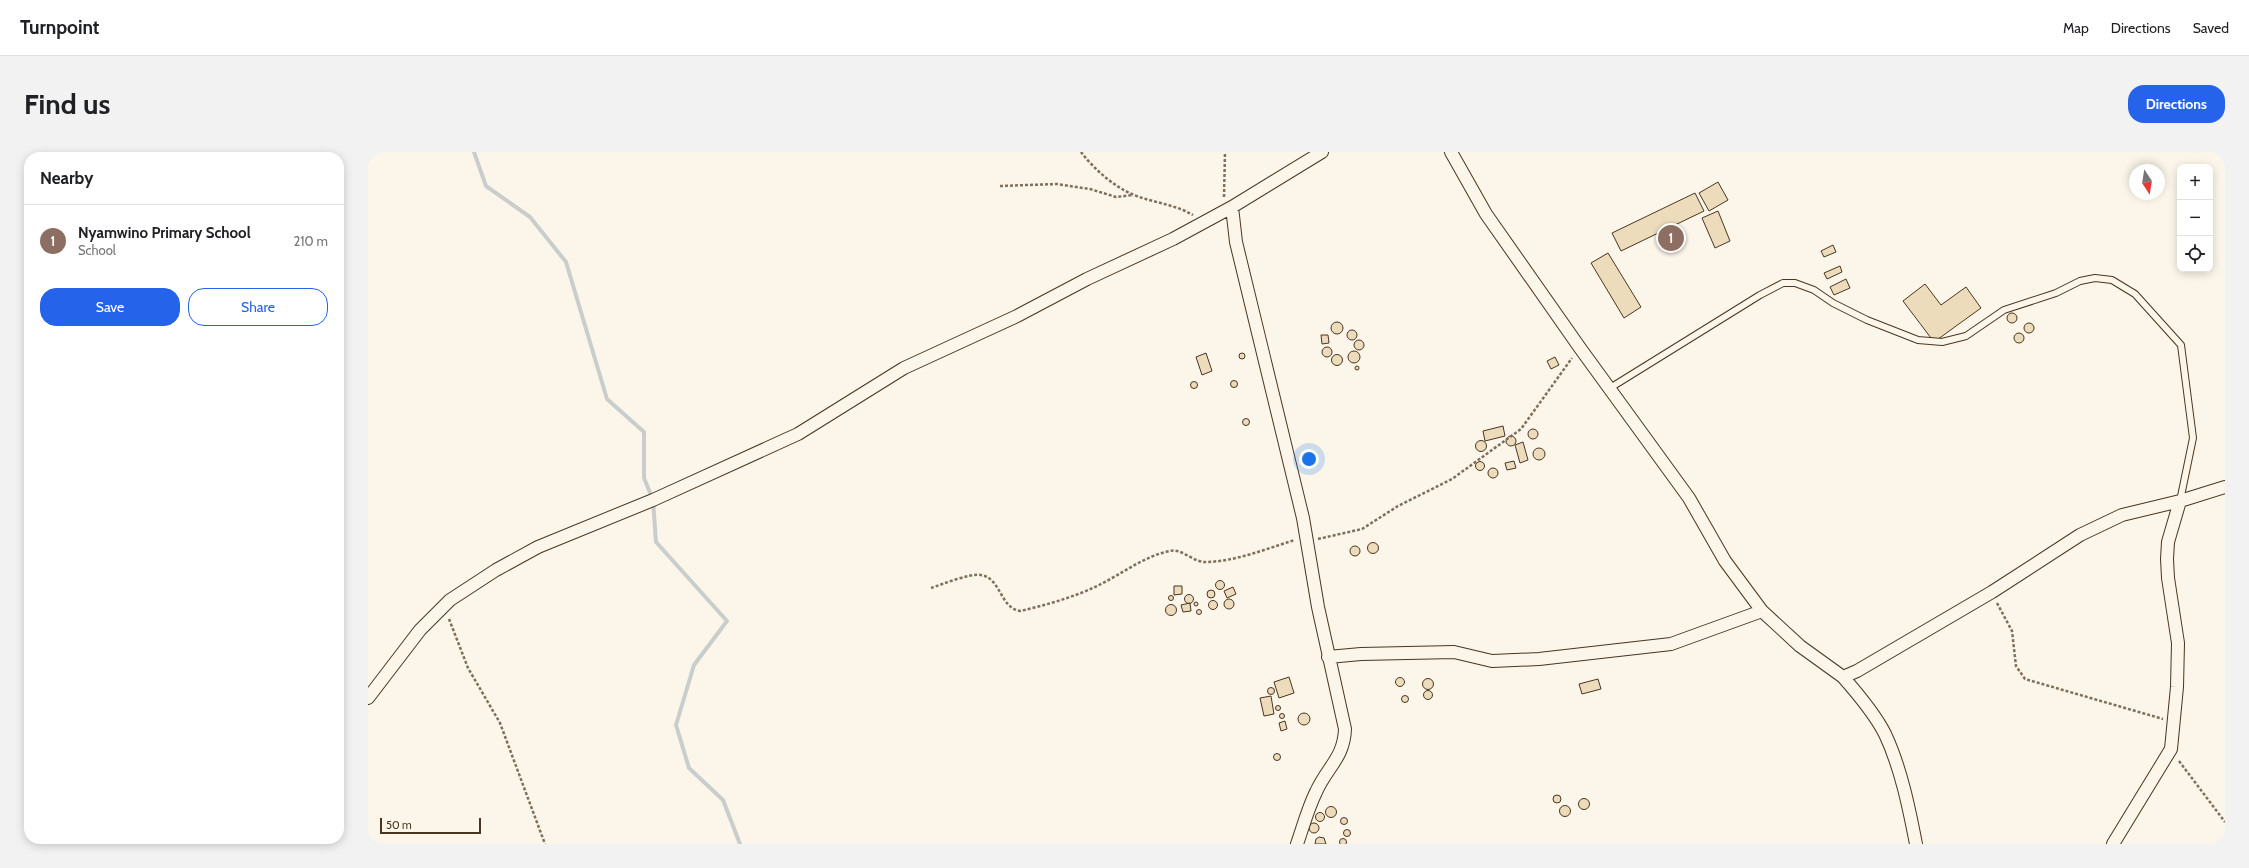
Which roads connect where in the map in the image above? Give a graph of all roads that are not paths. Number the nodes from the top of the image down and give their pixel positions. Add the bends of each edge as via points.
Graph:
1 (1322, 152) edge
2 (1451, 152) edge
3 (1228, 209) junction
4 (1610, 388) junction
5 (2225, 487) edge
6 (2180, 501) junction
7 (1762, 610) junction
8 (1328, 657) junction
9 (1843, 678) junction
10 (368, 698) edge
11 (1297, 844) edge
12 (1916, 844) edge
13 (2113, 844) edge

1 - 3 street
2 - 4 street via 1486,214
3 - 8 street via 1303,518
3 - 10 street via 1017,316 904,368 798,434 653,500 538,547 496,570 446,604 420,630
4 - 6 lane via 1783,283 1795,282 1814,290 1867,320 1918,340 1942,342 1966,336 2004,310 2056,293 2080,281 2095,278 2112,280 2135,294 2181,345 2193,438
4 - 7 street via 1689,498 1726,561
5 - 6 street
6 - 9 street via 2122,515 2104,523 2048,554 1992,592
6 - 13 street via 2168,542 2167,559 2178,643 2175,722 2171,749
7 - 8 street via 1671,644 1539,659 1492,661 1454,652
7 - 9 street via 1806,651
8 - 11 street via 1345,729 1345,744 1315,793
9 - 12 street via 1858,694 1885,734 1907,798

